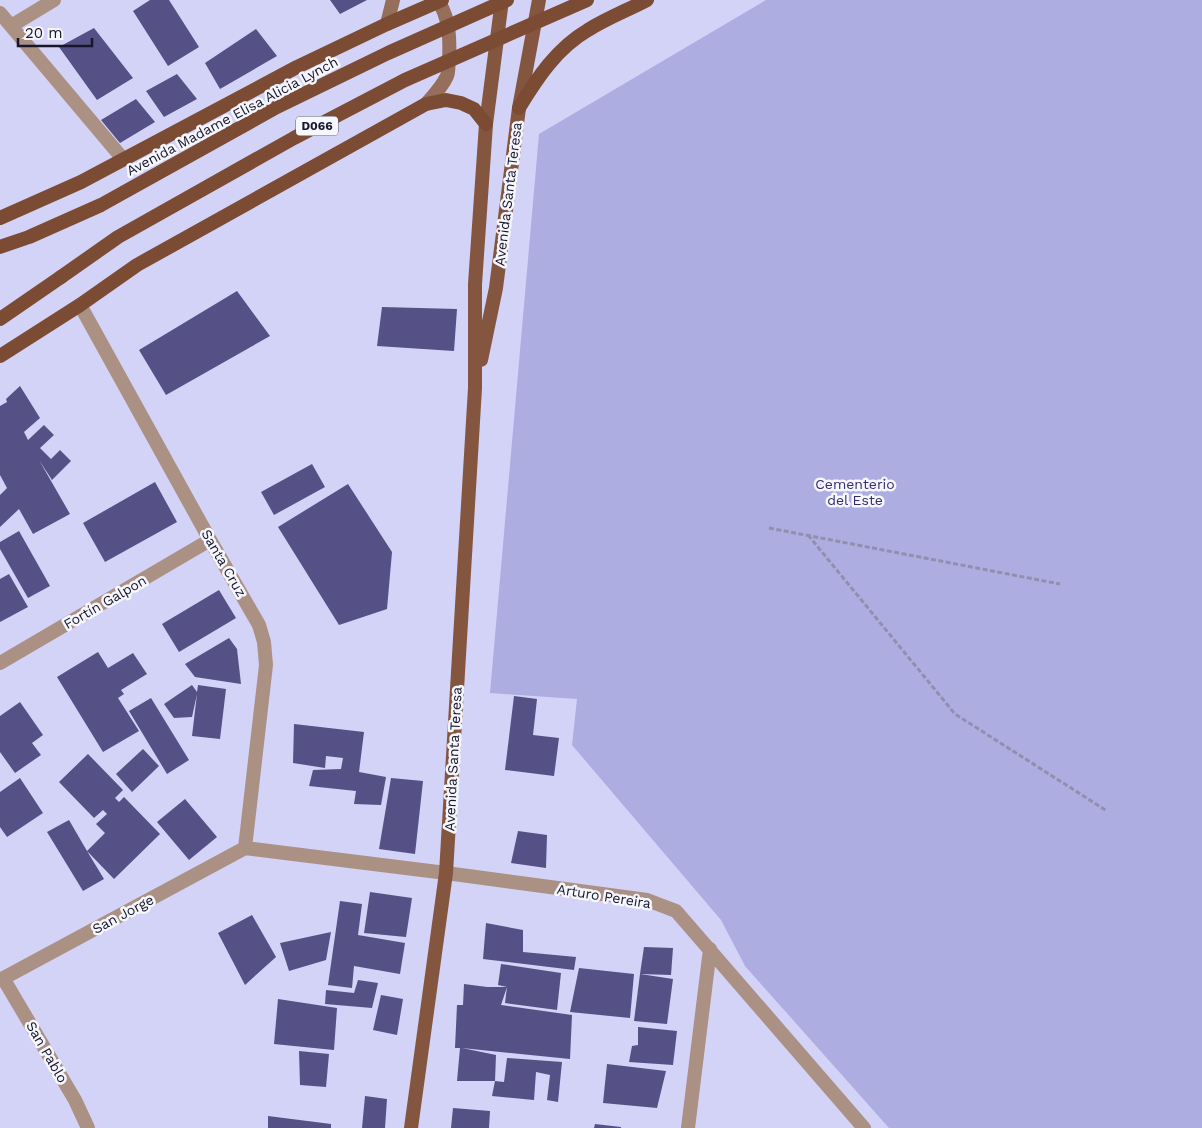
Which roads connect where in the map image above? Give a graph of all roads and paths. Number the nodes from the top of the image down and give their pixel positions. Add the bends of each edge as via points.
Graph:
1 (54, 0) edge
2 (392, 0) edge
3 (502, 0) edge
4 (507, 0) edge
5 (539, 0) edge
6 (586, 0) edge
7 (647, 0) edge
8 (439, 1) edge
9 (0, 13) edge
10 (386, 24) junction
11 (11, 26) junction
12 (426, 104) junction
13 (519, 108) junction
14 (486, 124) junction
15 (123, 159) junction
16 (0, 218) edge
17 (0, 248) edge
18 (80, 304) junction
19 (0, 319) edge
20 (0, 356) edge
21 (475, 388) junction
22 (769, 528) dead end
23 (808, 535) junction
24 (210, 540) junction
25 (1060, 584) dead end
26 (0, 663) edge
27 (1107, 810) dead end
28 (245, 848) junction
29 (446, 873) junction
30 (710, 949) junction
31 (2, 979) edge
32 (88, 1128) edge
33 (411, 1128) edge
34 (688, 1128) edge
35 (864, 1128) edge

1 - 11 street
2 - 10 main road
3 - 14 main road, Avenida Santa Teresa
4 - 17 highway, Avenida Madame Elisa Alicia Lynch / D066, bridge via 277,107 101,205
5 - 13 main road, Avenida Santa Teresa
6 - 19 highway, D066, bridge via 405,80 294,138 118,237
7 - 13 highway via 587,30 565,46 535,81
8 - 10 highway
8 - 12 main road via 446,17 450,46 448,74
9 - 11 street
10 - 15 highway via 279,76
11 - 15 street
12 - 14 highway via 446,100 460,103 474,109
12 - 18 highway via 137,265
13 - 21 main road, Avenida Santa Teresa via 496,288
14 - 21 main road, Avenida Santa Teresa via 475,284
15 - 16 highway via 81,182
18 - 20 highway
18 - 24 street, Santa Cruz
21 - 29 main road, Avenida Santa Teresa
22 - 23 path
23 - 25 path
23 - 27 path via 955,714
24 - 26 street, Fortín Galpon
24 - 28 street, Santa Cruz via 259,625 264,642 266,665
28 - 29 street, Arturo Pereira
28 - 31 street, San Jorge
29 - 30 street, Arturo Pereira via 647,900 676,911
29 - 33 main road, Avenida Santa Teresa
30 - 34 street
30 - 35 street, Arturo Pereira
31 - 32 street, San Pablo via 75,1100

